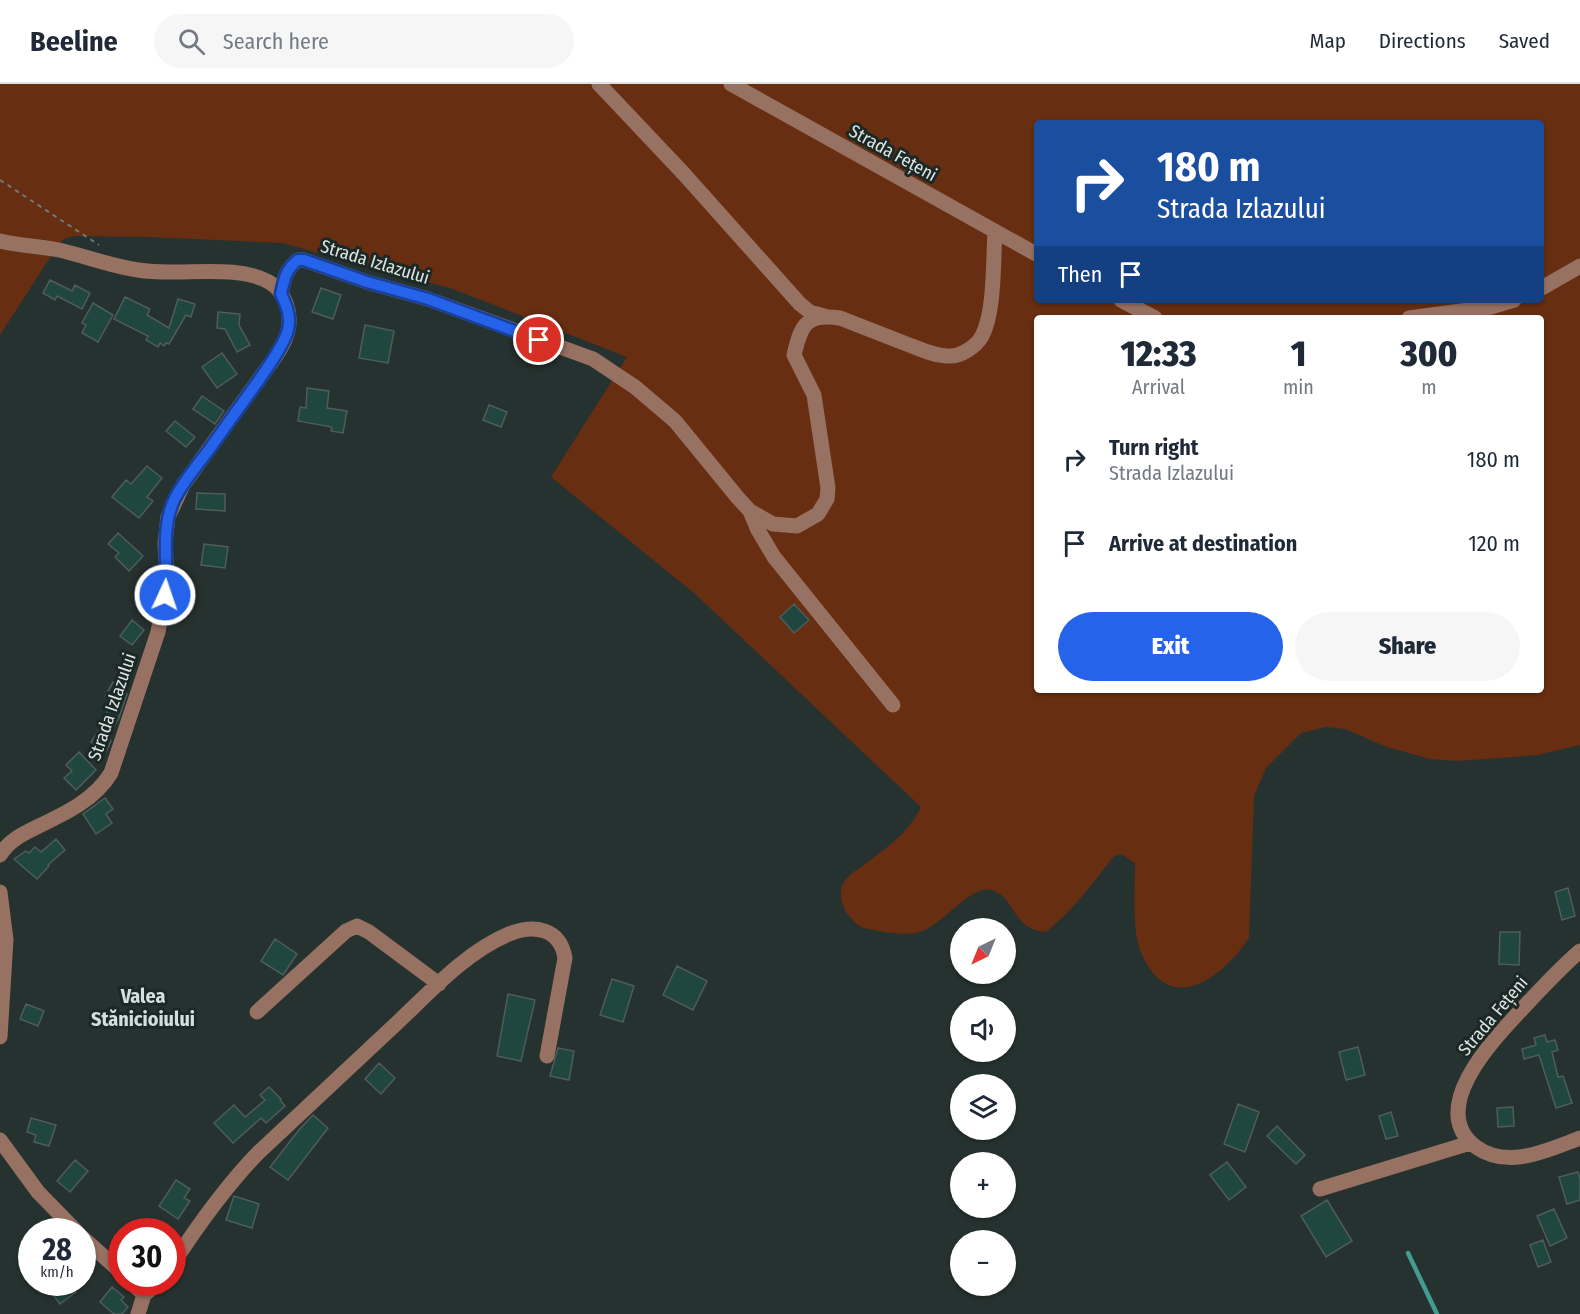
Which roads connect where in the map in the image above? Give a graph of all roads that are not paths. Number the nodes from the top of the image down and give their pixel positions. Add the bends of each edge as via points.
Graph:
1 (599, 84) edge
2 (731, 84) edge
3 (995, 232) junction
4 (0, 241) edge
5 (1034, 253) edge
6 (1580, 266) edge
7 (1544, 288) edge
8 (281, 294) junction
9 (1127, 303) edge
10 (1504, 303) edge
11 (1149, 315) edge
12 (1431, 315) edge
13 (824, 316) junction
14 (750, 511) junction
15 (893, 705) dead end
16 (0, 855) edge
17 (0, 892) edge
18 (1580, 951) edge
19 (439, 984) junction
20 (2, 985) edge
21 (257, 1012) dead end
22 (0, 1037) edge
23 (547, 1056) dead end
24 (1580, 1138) edge
25 (0, 1140) edge
26 (1470, 1143) junction
27 (1320, 1189) dead end
28 (63, 1218) edge
29 (186, 1243) edge
30 (96, 1250) edge
31 (108, 1261) edge
32 (144, 1296) edge
33 (138, 1314) edge

1 - 13 street via 800,304
2 - 3 street, Strada Fețeni
3 - 5 street, Strada Fețeni
3 - 13 street via 987,322 981,338 961,354 948,357 927,352 840,318
4 - 8 street via 58,250 139,270 249,275 268,281
6 - 7 street
8 - 14 street, Strada Izlazului via 288,269 304,260 428,299 594,359 636,387 675,421
8 - 16 street, Strada Izlazului via 289,319 282,344 183,484 168,517 167,580 158,632 111,773 88,799 17,837
9 - 11 street
10 - 12 street
13 - 14 street, Strada Izlazului via 809,320 801,329 794,355 814,395 827,499 818,514 797,526 773,524
14 - 15 street via 774,557
17 - 20 street via 6,940
18 - 26 street, Strada Fețeni via 1495,1039 1471,1072 1459,1103 1459,1120
19 - 21 street via 357,926 346,931
19 - 23 street via 508,935 525,929 555,936 563,946 565,958
19 - 29 street via 258,1153 233,1179
20 - 22 street
24 - 26 street via 1544,1152 1514,1157 1491,1154
25 - 28 street via 38,1192
26 - 27 street
30 - 31 street
32 - 33 street

